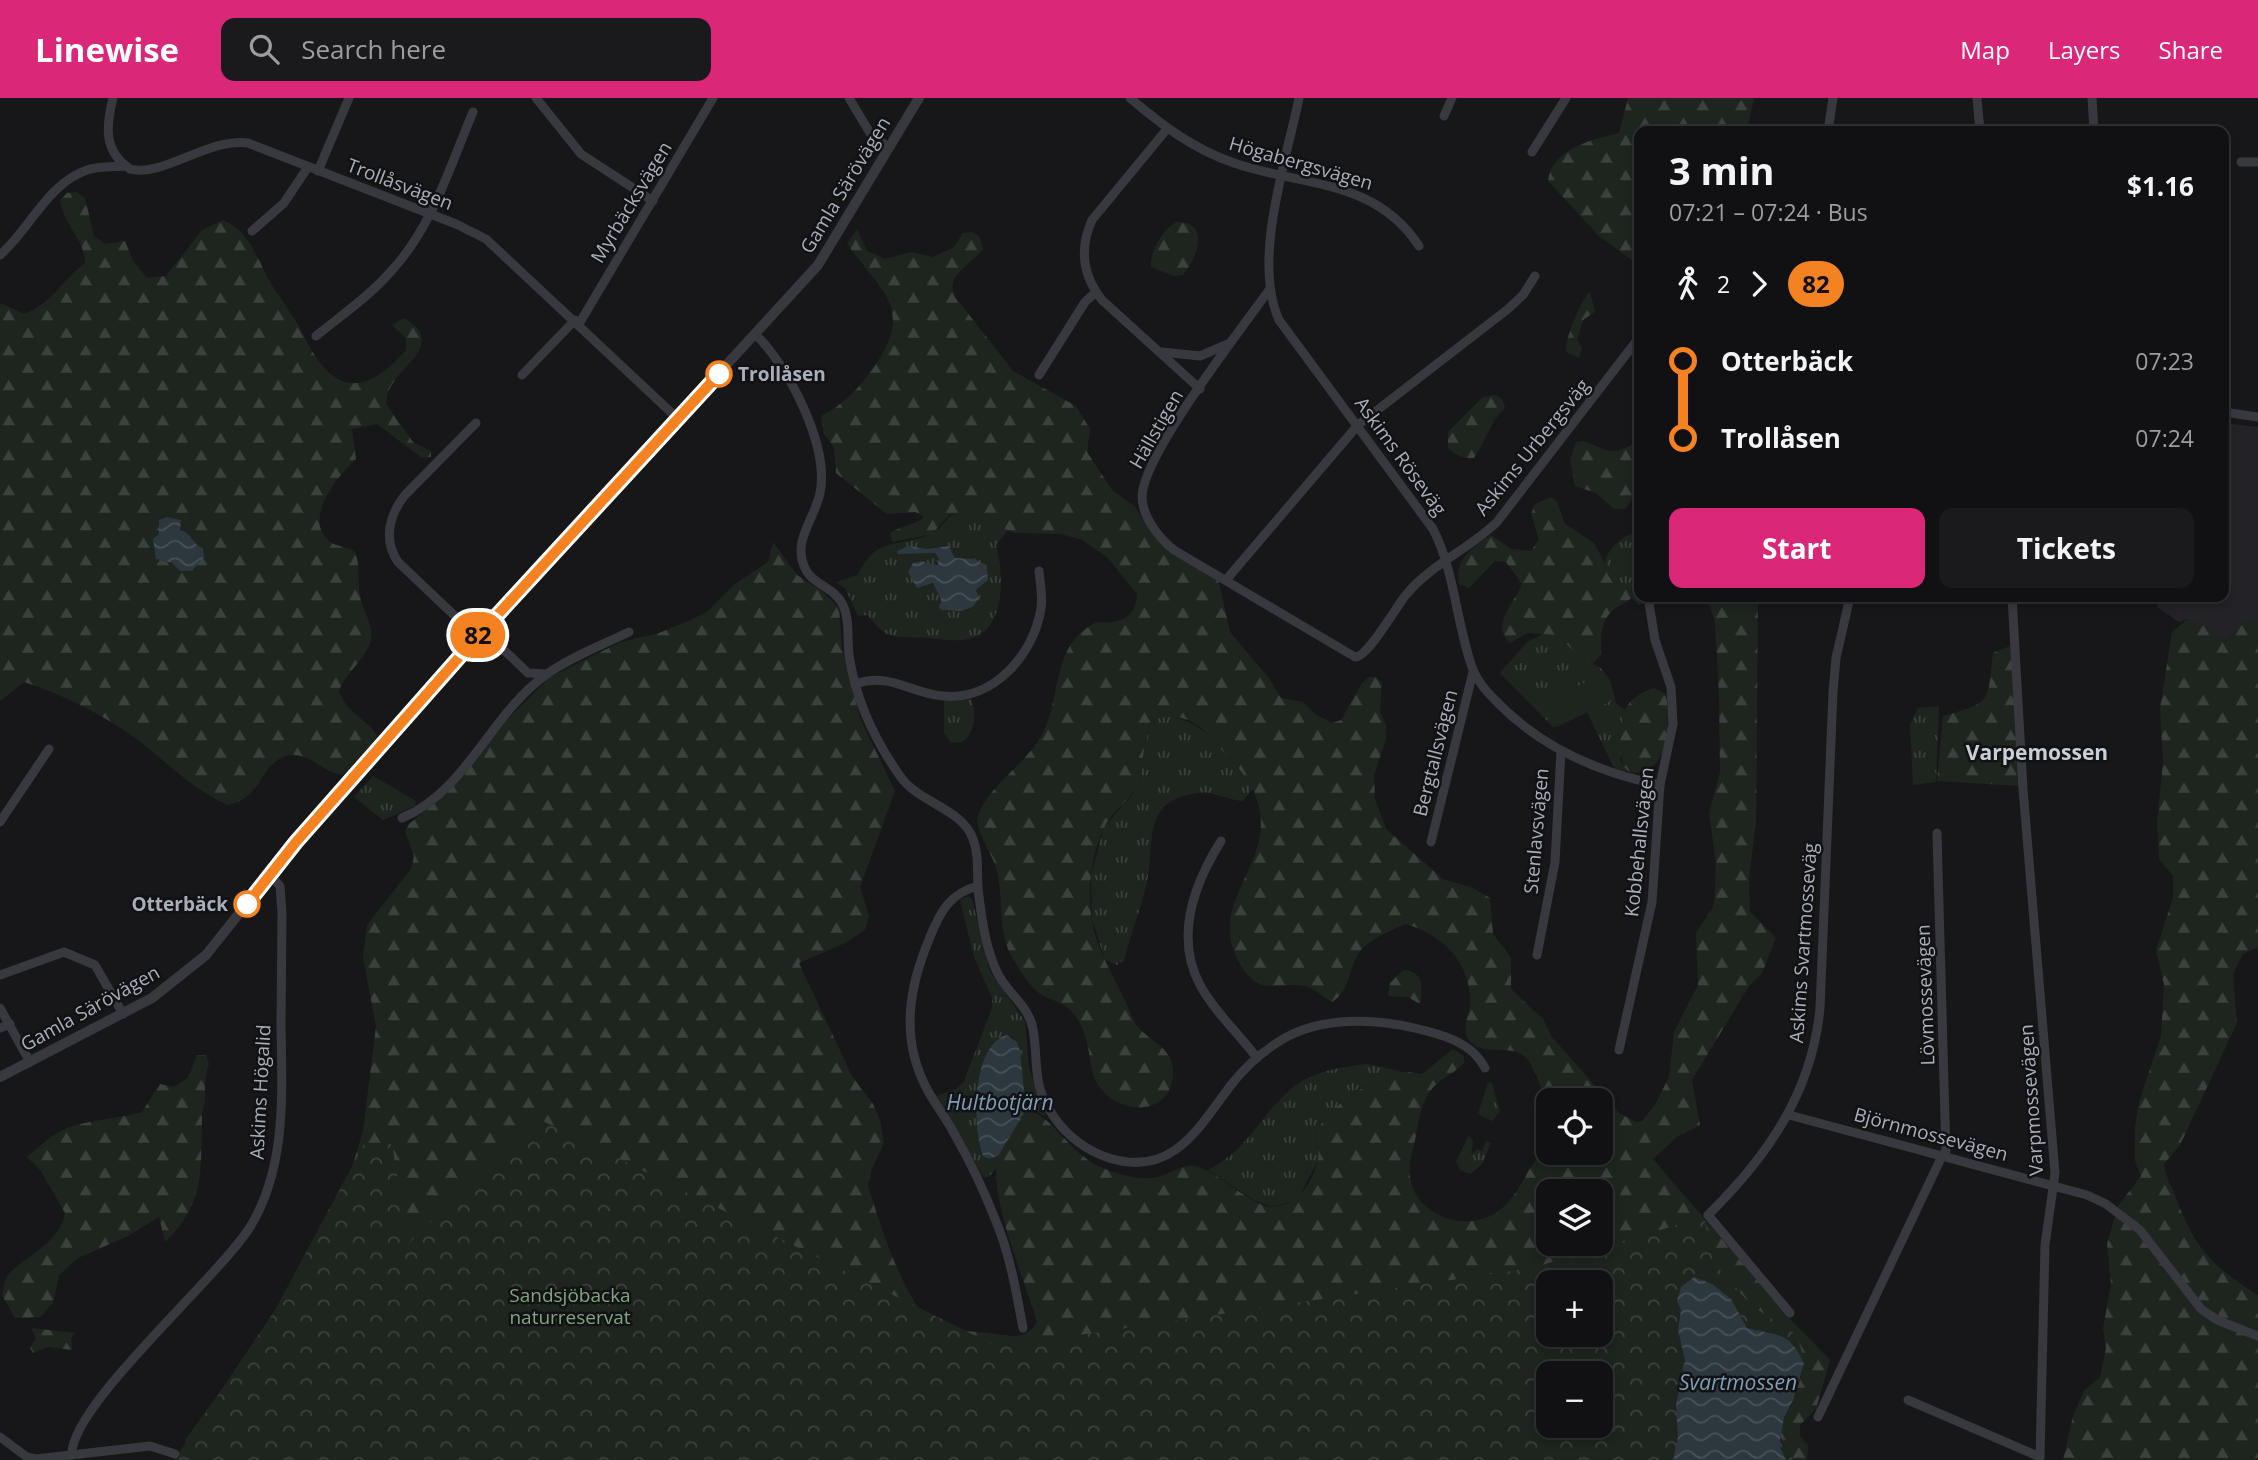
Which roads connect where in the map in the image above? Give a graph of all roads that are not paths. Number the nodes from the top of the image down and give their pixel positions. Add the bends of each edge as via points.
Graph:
1 (113, 98) edge
2 (349, 98) edge
3 (536, 98) edge
4 (713, 98) edge
5 (849, 98) edge
6 (919, 98) edge
7 (1130, 98) edge
8 (1299, 98) edge
9 (1452, 98) edge
10 (1566, 98) edge
11 (1833, 98) edge
12 (1977, 98) edge
13 (2092, 98) edge
14 (473, 112) dead end
15 (1444, 116) dead end
16 (1829, 126) edge
17 (1980, 126) edge
18 (2094, 126) edge
19 (1167, 129) junction
20 (887, 147) junction
21 (1532, 152) dead end
22 (2241, 162) dead end
23 (2258, 162) edge
24 (125, 166) junction
25 (308, 167) junction
26 (318, 171) junction
27 (1283, 176) junction
28 (653, 201) junction
29 (430, 214) junction
30 (252, 230) dead end
31 (1419, 246) dead end
32 (0, 255) edge
33 (1535, 276) dead end
34 (1269, 290) junction
35 (1096, 292) junction
36 (577, 322) junction
37 (755, 334) junction
38 (316, 335) dead end
39 (1235, 339) junction
40 (1634, 345) edge
41 (1157, 349) junction
42 (522, 375) dead end
43 (1039, 375) dead end
44 (1200, 389) junction
45 (2229, 413) edge
46 (676, 417) junction
47 (2258, 417) edge
48 (476, 423) dead end
49 (1358, 425) junction
50 (1445, 558) junction
51 (1039, 571) dead end
52 (1226, 580) junction
53 (1649, 602) edge
54 (1849, 602) edge
55 (2012, 602) edge
56 (629, 632) dead end
57 (480, 634) junction
58 (1360, 657) joint
59 (1473, 673) junction
60 (547, 674) junction
61 (855, 684) junction
62 (49, 749) dead end
63 (1561, 751) junction
64 (1660, 785) junction
65 (402, 818) dead end
66 (0, 822) edge
67 (1937, 833) dead end
68 (1222, 841) dead end
69 (1432, 842) dead end
70 (270, 876) junction
71 (978, 886) junction
72 (1537, 955) dead end
73 (0, 975) edge
74 (0, 1008) edge
75 (123, 1014) junction
76 (10, 1024) junction
77 (0, 1028) edge
78 (1619, 1050) dead end
79 (1257, 1058) junction
80 (30, 1062) junction
81 (1485, 1068) dead end
82 (0, 1077) edge
83 (1789, 1115) junction
84 (1945, 1155) junction
85 (2055, 1186) junction
86 (1790, 1313) dead end
87 (1023, 1328) dead end
88 (2258, 1336) edge
89 (1908, 1400) dead end
90 (1818, 1417) dead end
91 (0, 1437) edge
92 (175, 1454) dead end
93 (72, 1455) junction
94 (36, 1460) edge

1 - 24 street via 108,142
2 - 26 street
3 - 28 street via 579,152
4 - 28 street, Myrbäcksvägen
5 - 20 street via 870,133
6 - 20 street, Gamla Särövägen
7 - 19 street, Högabergsvägen
8 - 27 street, Askims Röseväg
9 - 15 street
10 - 21 street
11 - 16 street
12 - 17 street
13 - 18 street
14 - 29 street
19 - 27 street, Högabergsvägen via 1214,155
19 - 35 street via 1087,230 1085,266
20 - 37 street, Gamla Särövägen via 825,255
22 - 23 street
24 - 25 street, Trollåsvägen via 141,171 241,141
24 - 32 street, Trollåsvägen via 91,169 71,178
25 - 26 street, Trollåsvägen
25 - 30 street via 284,203
26 - 29 street, Trollåsvägen
27 - 31 street, Högabergsvägen via 1367,198 1396,218
27 - 34 street, Askims Röseväg via 1268,252
28 - 36 street, Myrbäcksvägen
29 - 36 street, Trollåsvägen via 488,240
29 - 38 street via 386,278
33 - 49 street via 1508,309
34 - 39 street, Hällstigen
34 - 49 street, Askims Röseväg via 1287,334
35 - 41 street
35 - 43 street
36 - 42 street, Myrbäcksvägen
36 - 46 street, Trollåsvägen
37 - 46 street, Gamla Särövägen
37 - 61 street via 792,386 815,443 821,491 801,555 810,577 843,603
39 - 41 street via 1200,356 1172,355
39 - 44 street, Hällstigen
40 - 50 street, Askims Urbergsväg via 1497,522
41 - 44 street
44 - 52 street, Hällstigen via 1151,466 1143,487 1143,506 1169,546
45 - 47 street
46 - 57 street, Gamla Särövägen
48 - 57 street via 401,500 389,534 398,562
49 - 50 street, Askims Röseväg via 1426,519
49 - 52 street
50 - 58 street, Askims Urbergsväg via 1405,596
50 - 59 street, Askims Röseväg
51 - 61 street via 1041,605 1032,639 1015,665 993,683 969,694 950,696 879,679
52 - 58 street, Hällstigen
53 - 64 street, Kobbehallsvägen via 1674,711
54 - 83 street, Askims Svartmosseväg via 1833,684 1817,1036 1811,1064
55 - 85 street, Varpmossevägen
56 - 60 street
57 - 60 street via 528,673
57 - 70 street, Gamla Särövägen
59 - 63 street, Askims Röseväg via 1508,713
59 - 69 street, Bergtallsvägen
60 - 65 street via 499,721 446,790
61 - 71 street via 872,729 904,783 960,821 972,835
62 - 66 street
63 - 64 street, Askims Röseväg via 1613,773
63 - 72 street, Stenlavsvägen via 1555,862
64 - 78 street, Kobbehallsvägen via 1653,902
67 - 84 street, Lövmossevägen
68 - 79 street via 1193,897 1191,959 1206,995
70 - 75 street, Gamla Särövägen via 206,955 152,998
70 - 93 street, Askims Högalid via 279,886 282,913 281,1097 272,1173 250,1226 220,1267 91,1409 74,1438
71 - 79 street via 992,961 1032,1023 1034,1066 1044,1099 1060,1125 1083,1146 1116,1160 1145,1161 1167,1155 1192,1139
71 - 87 street via 949,900 934,928 911,989 910,1036 922,1080 966,1155 996,1221
73 - 75 street via 64,952 95,965
74 - 76 street
75 - 80 street, Gamla Särövägen
76 - 77 street
76 - 80 street
79 - 81 street via 1308,1028 1382,1021 1454,1040 1475,1054
80 - 82 street, Gamla Särövägen
83 - 84 street, Björnmossevägen
83 - 86 street, Askims Svartmosseväg via 1755,1167 1708,1215
84 - 85 street, Björnmossevägen
84 - 90 street, Lövmossevägen
85 - 88 street, Björnmossevägen via 2087,1195 2124,1216 2155,1247 2201,1309
85 - 89 street, Varpmossevägen via 2045,1245 2040,1457
91 - 94 street
92 - 93 street via 150,1446
93 - 94 street

